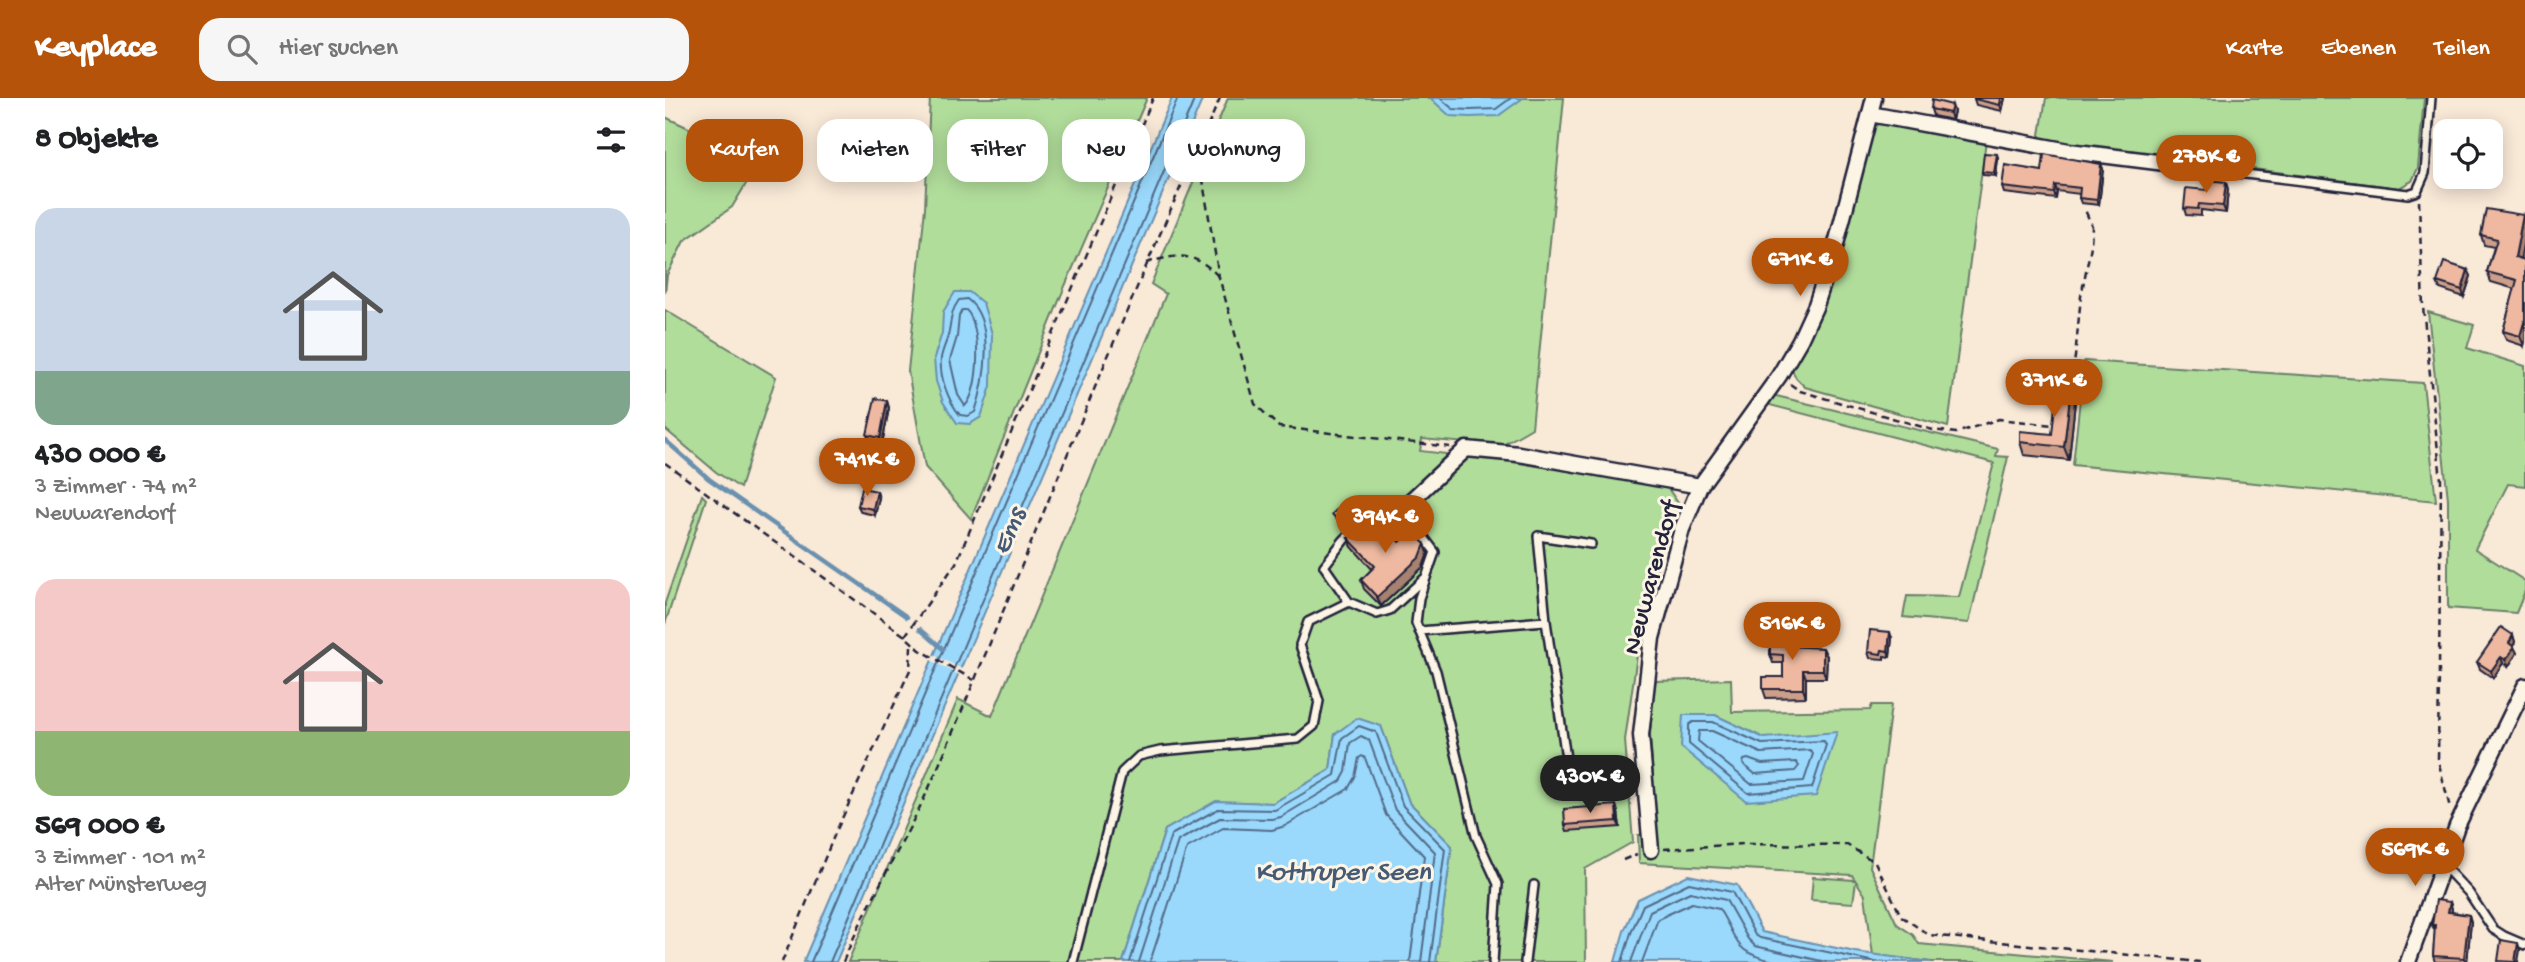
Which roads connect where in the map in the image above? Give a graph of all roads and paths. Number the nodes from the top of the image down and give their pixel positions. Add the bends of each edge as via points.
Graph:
1 (1153, 98) edge
2 (1220, 98) edge
3 (1874, 98) edge
4 (2431, 98) edge
5 (1870, 114) junction
6 (1211, 119) edge
7 (2213, 169) joint
8 (1183, 182) edge
9 (1203, 182) edge
10 (2417, 191) junction
11 (2084, 210) dead end
12 (1146, 263) junction
13 (1219, 277) junction
14 (1779, 376) junction
15 (2059, 385) edge
16 (2053, 426) edge
17 (1466, 449) junction
18 (665, 463) edge
19 (1700, 485) junction
20 (1394, 516) junction
21 (1591, 544) dead end
22 (1426, 577) junction
23 (1349, 602) junction
24 (1546, 621) junction
25 (1419, 631) junction
26 (905, 636) junction
27 (912, 644) junction
28 (973, 679) junction
29 (2525, 686) edge
30 (1569, 779) dead end
31 (2457, 827) junction
32 (1651, 850) joint
33 (2442, 864) junction
34 (1534, 885) dead end
35 (2525, 945) edge
36 (782, 962) edge
37 (843, 962) edge
38 (1073, 962) edge
39 (1493, 962) edge
40 (1525, 962) edge
41 (2200, 962) edge
42 (2408, 962) edge

1 - 26 path via 956,563
2 - 6 path
3 - 5 street, Neuwarendorf
4 - 10 lane via 2425,173
5 - 7 street via 2069,151
5 - 14 street, Neuwarendorf via 1816,305
7 - 10 lane via 2408,194
8 - 12 path
9 - 13 path
10 - 31 path via 2423,307 2441,481 2438,760
11 - 15 path via 2092,226 2091,246 2072,374
12 - 13 path via 1184,256 1205,263
12 - 28 path
13 - 17 path via 1255,404 1279,427
14 - 16 path via 1800,391 1933,430 1956,433 1999,419
14 - 19 street, Neuwarendorf
17 - 19 street, Neuwarendorf
17 - 20 street
18 - 26 path
19 - 32 street, Neuwarendorf via 1682,529 1652,638 1641,735
20 - 22 lane via 1420,532 1435,552
20 - 23 lane via 1370,514 1324,566
21 - 24 lane via 1538,536
22 - 23 lane via 1389,610 1377,614
22 - 25 lane via 1419,598
23 - 38 lane via 1308,622 1300,645 1319,701 1314,726 1298,740 1160,751 1139,756 1122,772
24 - 25 lane
24 - 30 lane
25 - 39 lane via 1436,671 1476,836 1498,884
26 - 27 path
27 - 28 path
27 - 36 path via 910,670
28 - 37 path via 934,776
29 - 31 street
31 - 33 street
32 - 41 path via 1744,844 1847,845 1875,862 1901,916 1929,935
33 - 35 lane via 2475,900 2493,929
33 - 42 street
34 - 40 lane

